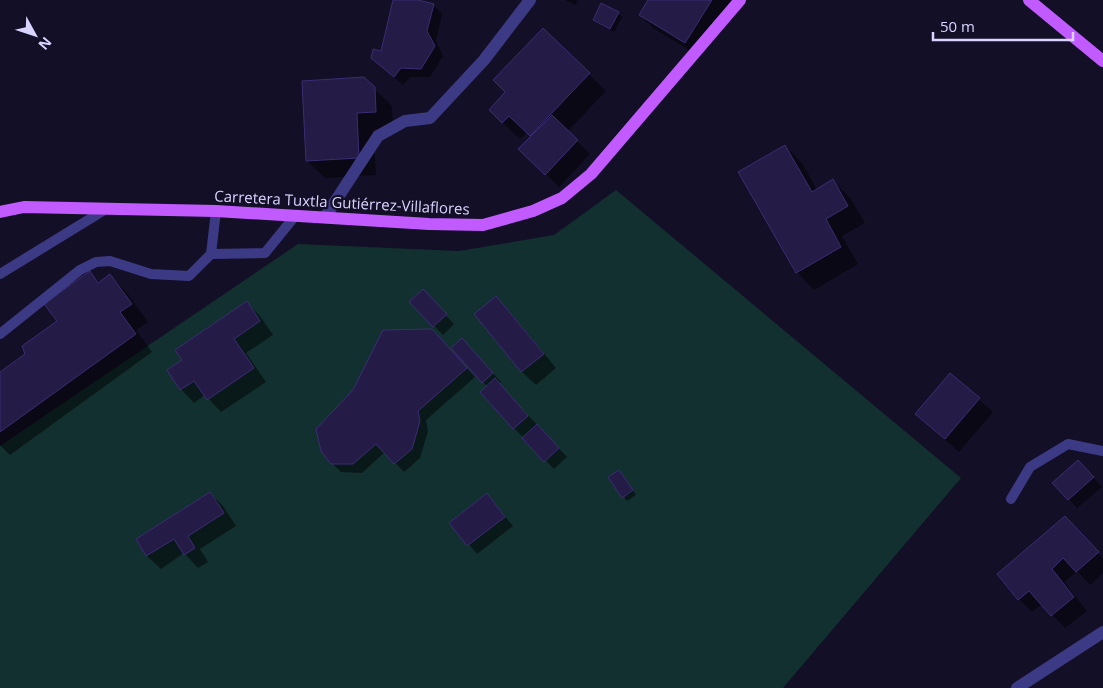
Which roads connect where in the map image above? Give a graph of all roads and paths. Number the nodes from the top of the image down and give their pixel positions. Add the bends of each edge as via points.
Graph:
1 (530, 0) edge
2 (740, 0) edge
3 (1029, 0) edge
4 (1103, 61) edge
5 (106, 209) junction
6 (216, 211) junction
7 (0, 212) edge
8 (295, 216) junction
9 (325, 217) junction
10 (211, 254) junction
11 (0, 274) edge
12 (0, 334) edge
13 (1103, 451) edge
14 (1011, 499) dead end
15 (1103, 632) edge
16 (1017, 688) edge

1 - 9 street via 484,60 430,118 405,121 378,136
2 - 9 main road, Carretera Tuxtla Gutiérrez-Villaflores via 591,174 562,198 533,211 483,225
3 - 4 main road
5 - 6 main road, Carretera Tuxtla Gutiérrez-Villaflores
5 - 7 main road, Carretera Tuxtla Gutiérrez-Villaflores via 24,207
5 - 11 lane
6 - 8 main road, Carretera Tuxtla Gutiérrez-Villaflores
6 - 10 lane
8 - 9 main road, Carretera Tuxtla Gutiérrez-Villaflores
8 - 10 lane via 265,253
10 - 12 lane via 189,276 151,274 110,261 96,262 80,270
13 - 14 lane via 1068,444 1030,467
15 - 16 street

